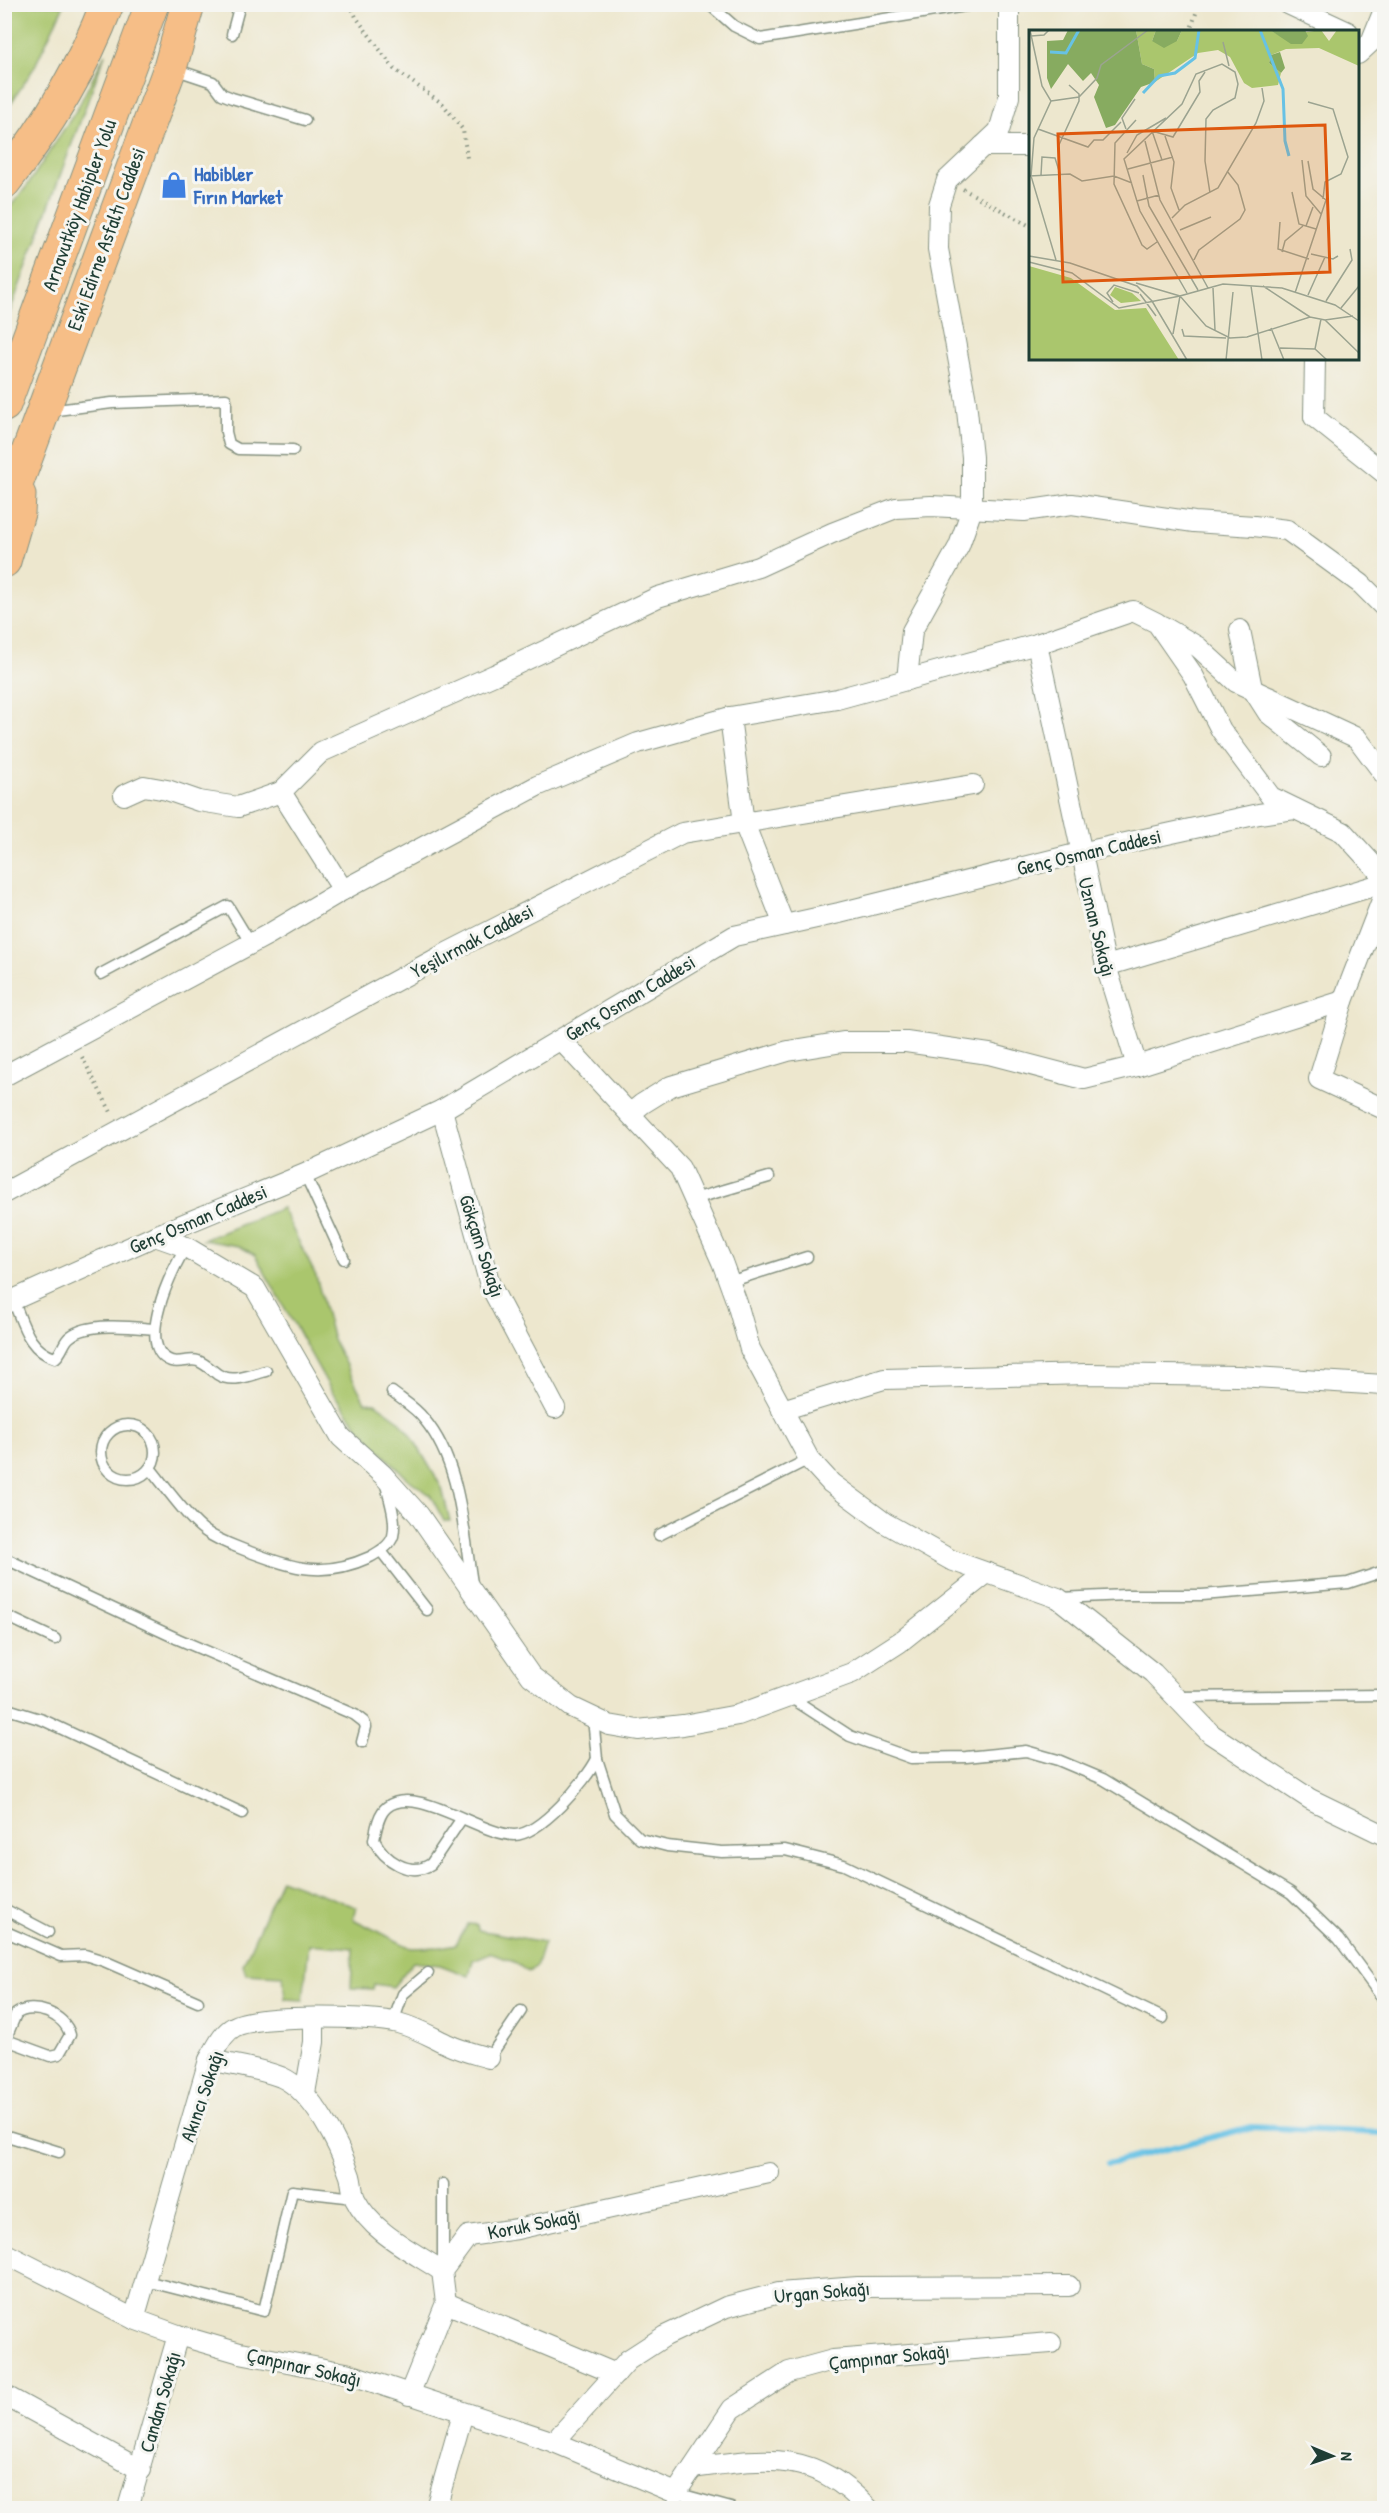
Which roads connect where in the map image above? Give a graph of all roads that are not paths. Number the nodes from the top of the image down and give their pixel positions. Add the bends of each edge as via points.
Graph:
1 (107, 4) edge
2 (152, 4) edge
3 (188, 4) edge
4 (240, 4) edge
5 (709, 4) edge
6 (978, 4) edge
7 (1009, 4) edge
8 (1288, 4) edge
9 (1384, 10) edge
10 (1344, 30) edge
11 (232, 34) dead end
12 (1368, 45) edge
13 (170, 68) junction
14 (305, 120) dead end
15 (983, 146) junction
16 (1029, 146) edge
17 (4, 182) edge
18 (1316, 360) edge
19 (4, 405) edge
20 (42, 411) junction
21 (293, 450) dead end
22 (21, 472) junction
23 (1384, 473) edge
24 (972, 509) junction
25 (4, 517) edge
26 (4, 561) edge
27 (1384, 607) edge
28 (1157, 623) junction
29 (1240, 630) dead end
30 (1036, 644) junction
31 (907, 680) junction
32 (1252, 688) junction
33 (730, 717) junction
34 (1321, 756) dead end
35 (1384, 774) edge
36 (973, 785) dead end
37 (281, 792) junction
38 (124, 795) dead end
39 (1295, 809) junction
40 (744, 823) junction
41 (1080, 853) junction
42 (1384, 877) edge
43 (1384, 883) edge
44 (343, 890) junction
45 (1384, 896) edge
46 (784, 925) junction
47 (251, 944) junction
48 (1106, 966) junction
49 (101, 974) dead end
50 (1343, 1001) junction
51 (561, 1040) junction
52 (1137, 1066) junction
53 (4, 1077) edge
54 (1384, 1108) edge
55 (442, 1110) junction
56 (632, 1113) junction
57 (305, 1174) junction
58 (769, 1177) dead end
59 (4, 1193) edge
60 (694, 1199) junction
61 (155, 1236) junction
62 (186, 1246) junction
63 (807, 1257) dead end
64 (344, 1259) dead end
65 (729, 1282) junction
66 (9, 1302) edge
67 (154, 1329) junction
68 (266, 1371) dead end
69 (1384, 1385) edge
70 (392, 1392) dead end
71 (555, 1408) dead end
72 (782, 1410) junction
73 (809, 1459) junction
74 (150, 1468) junction
75 (383, 1475) junction
76 (659, 1535) dead end
77 (381, 1551) junction
78 (4, 1558) edge
79 (1384, 1571) edge
80 (987, 1573) junction
81 (474, 1596) junction
82 (1058, 1598) junction
83 (427, 1610) dead end
84 (4, 1615) edge
85 (55, 1639) dead end
86 (1384, 1695) edge
87 (790, 1697) junction
88 (1176, 1697) junction
89 (4, 1708) edge
90 (593, 1718) junction
91 (362, 1742) dead end
92 (597, 1759) junction
93 (242, 1813) dead end
94 (462, 1818) junction
95 (1384, 1835) edge
96 (4, 1909) edge
97 (4, 1931) edge
98 (48, 1932) dead end
99 (428, 1973) dead end
100 (1384, 2001) edge
101 (198, 2002) dead end
102 (522, 2011) dead end
103 (314, 2018) junction
104 (1163, 2018) dead end
105 (393, 2022) junction
106 (7, 2042) edge
107 (489, 2058) joint
108 (209, 2060) junction
109 (305, 2093) junction
110 (4, 2134) edge
111 (58, 2152) dead end
112 (769, 2173) dead end
113 (443, 2184) dead end
114 (355, 2198) junction
115 (4, 2253) edge
116 (442, 2271) junction
117 (146, 2281) junction
118 (1068, 2286) dead end
119 (446, 2303) junction
120 (134, 2319) junction
121 (178, 2335) junction
122 (1051, 2343) dead end
123 (616, 2374) junction
124 (4, 2395) edge
125 (410, 2395) junction
126 (463, 2413) junction
127 (554, 2442) junction
128 (693, 2468) junction
129 (141, 2470) junction
130 (676, 2493) junction
131 (128, 2508) edge
132 (436, 2508) edge
133 (731, 2508) edge
134 (868, 2508) edge

1 - 17 highway via 74,81
2 - 19 highway, Arnavutköy Habipler Yolu
3 - 13 highway, Eski Edirne Asfaltı Caddesi
4 - 11 lane
5 - 6 lane via 734,26 760,39
7 - 15 street via 1009,97 999,131
8 - 10 street
9 - 12 street
13 - 14 lane via 201,76 232,98
13 - 20 highway, Eski Edirne Asfaltı Caddesi
15 - 16 street
15 - 24 street via 947,180 939,205 938,249 966,401
18 - 23 street via 1314,417
20 - 21 lane via 112,403 226,399 229,444 238,449
20 - 22 highway, Eski Edirne Asfaltı Caddesi
22 - 25 highway
22 - 26 highway via 18,513
24 - 27 street via 1024,511 1072,504 1183,521 1287,530 1361,584
24 - 31 street via 959,546 912,631
24 - 37 street via 896,508 759,567 658,597 321,752
28 - 30 street via 1132,611
28 - 32 street via 1198,647 1236,682
28 - 39 street via 1193,675 1221,730 1271,797
29 - 32 street
30 - 31 street
30 - 41 street, Uzman Sokağı
31 - 33 street via 837,699
32 - 34 street via 1268,713
32 - 35 street via 1357,738
33 - 40 street
33 - 44 street via 638,743 537,786
36 - 40 street, Yeşilırmak Caddesi
37 - 38 street via 238,807 144,786
37 - 44 street
39 - 41 street, Genç Osman Caddesi
39 - 42 street via 1343,832
40 - 46 street
40 - 59 street, Yeşilırmak Caddesi via 682,833 447,953
41 - 46 street, Genç Osman Caddesi
41 - 48 street, Uzman Sokağı
43 - 48 street
44 - 47 street
45 - 50 street
46 - 51 street, Genç Osman Caddesi via 734,936
47 - 49 lane via 228,906
47 - 53 street
48 - 52 street, Uzman Sokağı
50 - 52 street
50 - 54 street via 1319,1079
51 - 55 street, Genç Osman Caddesi
51 - 56 street
52 - 56 street via 1084,1079 989,1054 906,1042 843,1042 788,1051 671,1086
55 - 57 street, Genç Osman Caddesi
55 - 71 street, Gökçam Sokağı via 490,1285
56 - 60 street via 680,1168
57 - 61 street, Genç Osman Caddesi
57 - 64 lane
58 - 60 lane
60 - 65 street
61 - 62 street
61 - 66 street, Genç Osman Caddesi
62 - 67 lane via 175,1264
62 - 75 street via 255,1288 341,1437
63 - 65 lane
65 - 72 street via 750,1349
66 - 67 lane via 30,1341 55,1358 69,1336 85,1329
67 - 68 lane via 155,1347 171,1362 198,1361 224,1379
69 - 72 street via 1238,1376 1087,1374 884,1379
70 - 81 lane via 423,1417 450,1467
72 - 73 street
73 - 76 lane
73 - 80 street via 831,1483 885,1523 951,1560
74 - 74 lane via 155,1451 148,1434 140,1428 123,1426 107,1435 102,1460 112,1474 136,1478
74 - 77 lane via 203,1530 287,1566 331,1570
75 - 77 lane via 393,1538
75 - 81 street via 419,1515
77 - 83 lane
78 - 91 lane via 253,1673 355,1715 366,1727
79 - 82 lane via 1348,1583 1202,1595
80 - 82 street
80 - 87 street via 900,1642 852,1673
81 - 90 street via 531,1676 571,1707
82 - 88 street via 1153,1673
84 - 85 lane
86 - 88 lane
87 - 90 street via 738,1715 638,1730
87 - 100 lane via 850,1736 911,1758 1026,1751 1103,1779 1291,1893 1339,1939
88 - 95 street via 1211,1734 1310,1799
89 - 93 lane via 43,1720
90 - 92 lane
92 - 94 lane via 570,1798 517,1835 500,1834
92 - 104 lane via 615,1814 640,1839 722,1852 785,1850 844,1865
94 - 94 lane via 441,1808 400,1801 386,1807 377,1822 374,1840 380,1852 394,1862 412,1870 424,1869
96 - 98 lane
97 - 101 lane via 61,1956 86,1955 104,1961
99 - 105 lane via 403,1994
102 - 107 lane
103 - 105 street, Akıncı Sokağı
103 - 108 street, Akıncı Sokağı via 248,2021 232,2027
103 - 109 street
105 - 107 street, Akıncı Sokağı
106 - 106 lane via 50,2056 59,2054 70,2035 63,2023 38,2008 29,2008 16,2014
108 - 109 street via 282,2078
108 - 117 street, Akıncı Sokağı
109 - 114 street via 327,2126 350,2176
110 - 111 lane
112 - 116 street, Koruk Sokağı via 517,2229 468,2236
113 - 116 lane
114 - 116 street via 376,2227
114 - 117 lane via 292,2191 264,2311
115 - 120 street, Çanpınar Sokağı
116 - 119 street
117 - 120 street, Akıncı Sokağı
118 - 123 street, Urgan Sokağı via 858,2287 779,2293 726,2307 665,2336 628,2360
119 - 123 street
119 - 125 street
120 - 121 street, Çanpınar Sokağı
121 - 125 street, Çanpınar Sokağı via 240,2353 346,2373
121 - 129 street, Candan Sokağı
122 - 128 street, Çampınar Sokağı via 834,2360 789,2372 732,2409
123 - 127 street, Urgan Sokağı
124 - 129 street, Candan Sokağı
125 - 126 street, Çanpınar Sokağı
126 - 127 street, Çanpınar Sokağı
126 - 132 street
127 - 130 street, Çanpınar Sokağı
128 - 130 street, Çampınar Sokağı
128 - 134 street via 751,2460 806,2464 852,2491
129 - 131 street, Candan Sokağı
130 - 133 lane

